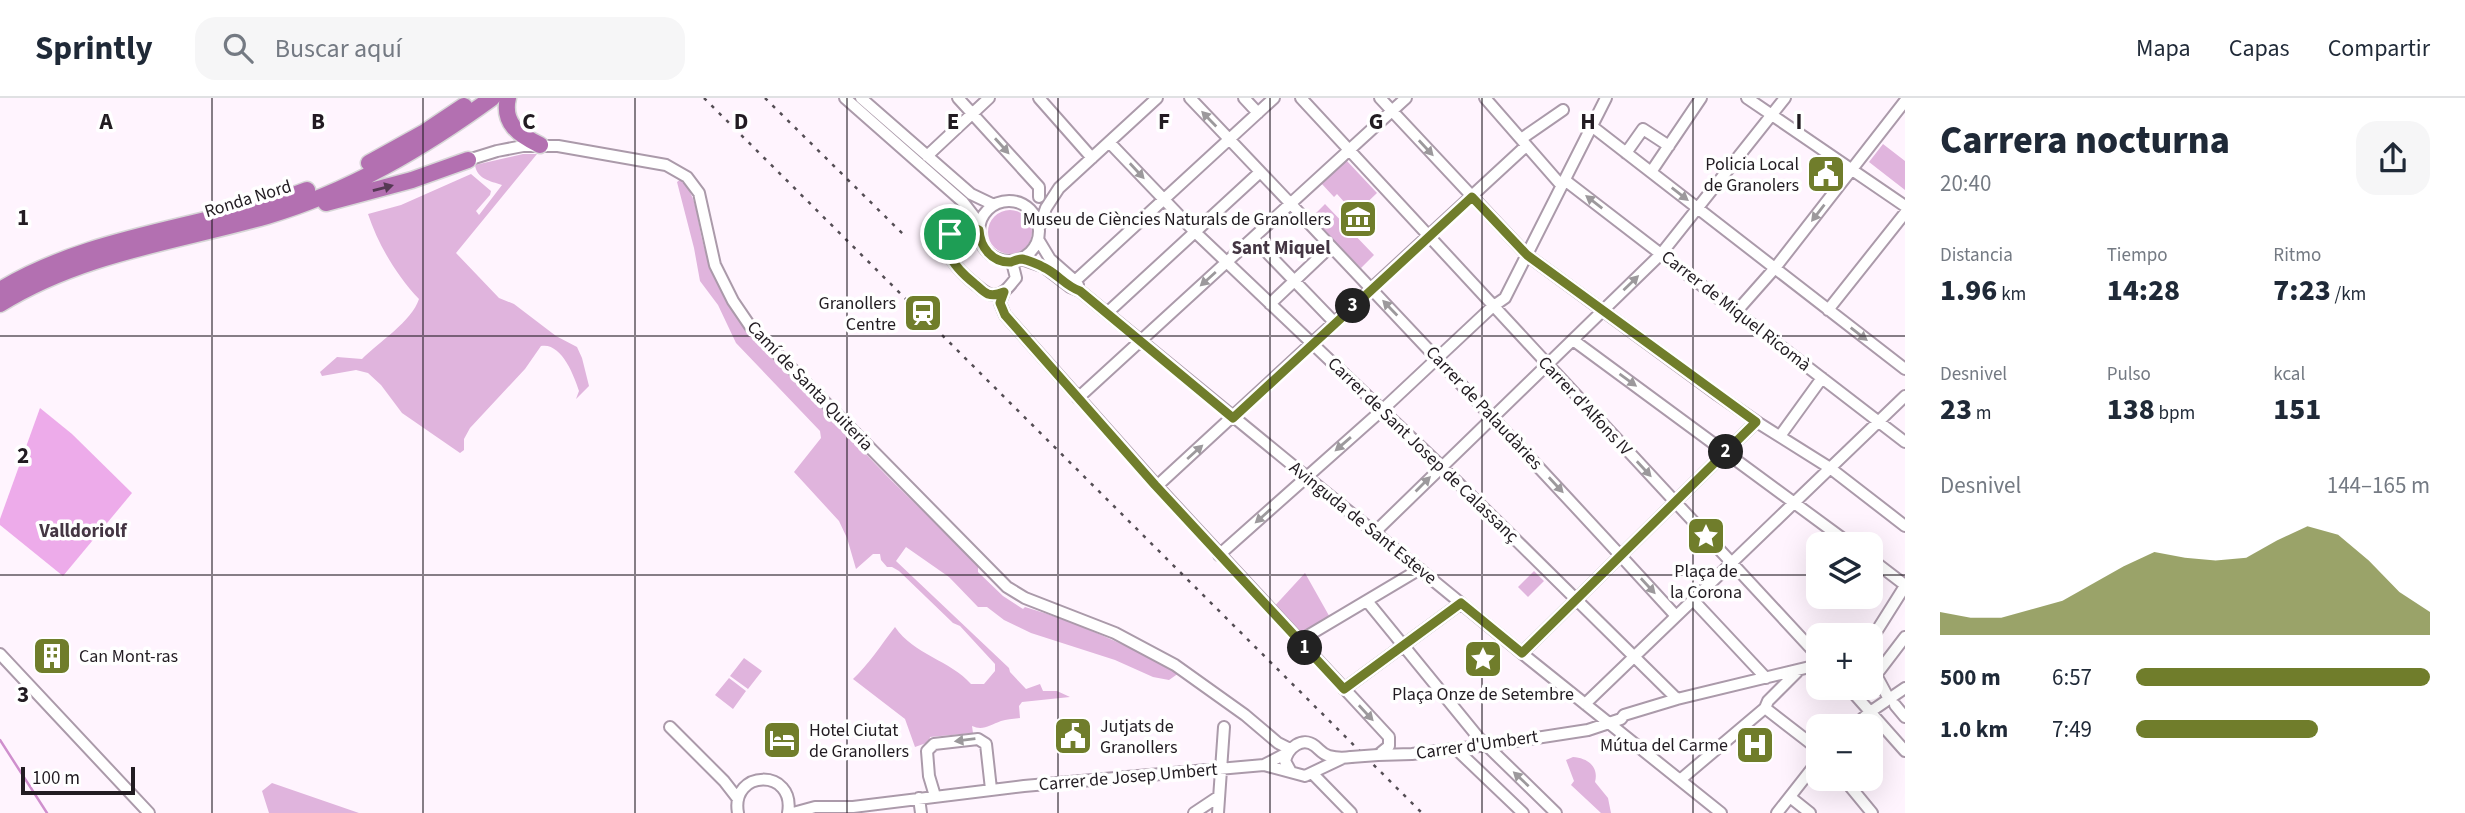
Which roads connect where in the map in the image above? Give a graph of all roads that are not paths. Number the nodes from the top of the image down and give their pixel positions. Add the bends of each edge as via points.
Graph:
1 (474, 98) edge
2 (492, 98) edge
3 (508, 98) edge
4 (845, 98) edge
5 (861, 98) edge
6 (958, 98) edge
7 (989, 98) edge
8 (1039, 98) edge
9 (1190, 98) edge
10 (1244, 98) edge
11 (1274, 98) edge
12 (1301, 98) edge
13 (1380, 98) edge
14 (1406, 98) edge
15 (1485, 98) edge
16 (1599, 98) edge
17 (1606, 98) edge
18 (1701, 98) edge
19 (1747, 98) edge
20 (1785, 98) edge
21 (1151, 100) edge
22 (1905, 101) edge
23 (1563, 110) dead end
24 (1392, 111) junction
25 (972, 113) junction
26 (1258, 113) junction
27 (1772, 114) junction
28 (1590, 125) junction
29 (1229, 139) junction
30 (1109, 142) junction
31 (1524, 142) junction
32 (540, 145) junction
33 (1669, 146) junction
34 (1349, 150) junction
35 (1626, 153) junction
36 (926, 156) junction
37 (1092, 158) junction
38 (468, 160) joint
39 (1852, 169) junction
40 (1651, 172) junction
41 (1259, 173) junction
42 (1564, 183) junction
43 (1059, 188) junction
44 (1040, 197) junction
45 (1472, 197) junction
46 (1164, 200) junction
47 (1018, 202) junction
48 (994, 205) junction
49 (1289, 205) junction
50 (1905, 206) edge
51 (1698, 208) junction
52 (1905, 213) edge
53 (270, 215) junction
54 (979, 227) junction
55 (1195, 232) junction
56 (1039, 234) junction
57 (1428, 237) junction
58 (1252, 238) junction
59 (97, 247) junction
60 (1330, 247) junction
61 (1661, 254) junction
62 (1527, 255) junction
63 (1017, 261) junction
64 (1226, 263) junction
65 (83, 264) junction
66 (1774, 268) junction
67 (0, 278) edge
68 (1294, 281) junction
69 (1078, 286) junction
70 (0, 290) edge
71 (1372, 290) junction
72 (1004, 292) junction
73 (0, 303) edge
74 (1270, 304) junction
75 (1492, 307) junction
76 (1603, 310) junction
77 (1828, 310) junction
78 (1736, 312) junction
79 (0, 313) edge
80 (1107, 313) junction
81 (1335, 323) junction
82 (1573, 340) junction
83 (1140, 341) junction
84 (1312, 344) junction
85 (1438, 357) junction
86 (1547, 365) junction
87 (1905, 369) edge
88 (1822, 378) junction
89 (1905, 396) edge
90 (1078, 398) junction
91 (1381, 411) junction
92 (1493, 417) junction
93 (1233, 418) junction
94 (1878, 421) junction
95 (1756, 422) junction
96 (1780, 436) junction
97 (1905, 442) edge
98 (1726, 452) junction
99 (1441, 466) junction
100 (1830, 468) junction
101 (1306, 476) junction
102 (1157, 486) junction
103 (1676, 503) junction
104 (1794, 503) junction
105 (1905, 526) edge
106 (1375, 532) junction
107 (1834, 532) edge
108 (1219, 555) junction
109 (1620, 555) junction
110 (1731, 562) junction
111 (1420, 569) junction
112 (1883, 569) edge
113 (1905, 586) edge
114 (1576, 599) junction
115 (1693, 600) junction
116 (1367, 601) junction
117 (1461, 603) junction
118 (1676, 616) junction
119 (1882, 623) edge
120 (1905, 637) edge
121 (1299, 641) junction
122 (1806, 643) edge
123 (1404, 645) junction
124 (1522, 653) junction
125 (0, 654) edge
126 (1633, 656) junction
127 (1806, 669) edge
128 (1766, 678) junction
129 (1785, 678) junction
130 (1905, 688) edge
131 (1344, 689) junction
132 (1677, 699) junction
133 (1860, 700) edge
134 (1892, 701) junction
135 (1585, 704) junction
136 (1766, 704) junction
137 (1870, 712) junction
138 (1868, 714) edge
139 (1905, 717) edge
140 (1609, 723) junction
141 (670, 727) dead end
142 (1224, 727) dead end
143 (1806, 739) edge
144 (1487, 744) junction
145 (1456, 749) junction
146 (1288, 751) junction
147 (1905, 751) edge
148 (1319, 752) junction
149 (1384, 752) junction
150 (1347, 757) junction
151 (1264, 765) junction
152 (1221, 769) junction
153 (1315, 771) junction
154 (1291, 772) junction
155 (1806, 776) edge
156 (1680, 780) junction
157 (724, 781) junction
158 (746, 786) junction
159 (991, 789) junction
160 (1853, 791) edge
161 (788, 796) junction
162 (935, 796) junction
163 (919, 797) junction
164 (1218, 797) junction
165 (1790, 797) junction
166 (738, 799) junction
167 (1341, 803) junction
168 (815, 807) junction
169 (849, 810) edge
170 (1867, 811) edge
171 (1219, 812) edge
172 (149, 813) edge
173 (738, 813) edge
174 (791, 813) edge
175 (921, 813) edge
176 (1194, 813) edge
177 (1333, 813) edge
178 (1351, 813) edge
179 (1523, 813) edge
180 (1556, 813) edge
181 (1721, 813) edge
182 (1777, 813) edge
183 (1810, 813) edge

1 - 59 highway, Ronda Nord via 374,160 303,191
2 - 53 highway, Ronda Nord via 399,159
3 - 32 highway via 509,122
4 - 54 street via 963,202
5 - 36 street
6 - 25 street
7 - 25 street
8 - 37 street
29 -> 9 street, Carrer de Palaudàries
10 - 26 street
11 - 26 street
12 - 34 street, Carrer d'Alfons IV
13 - 24 street
14 - 24 street
15 - 31 street, Carrer de Miquel Ricomà
16 - 28 street
17 - 28 street
18 - 33 street
19 - 27 street
20 - 27 street
21 - 30 street
22 - 39 street
23 - 31 street
24 - 34 street
24 -> 45 street
25 - 36 street
25 -> 44 street via 1039,187
26 - 29 street
27 - 39 street
27 - 51 street
28 - 35 street
28 - 42 street via 1561,175
29 - 41 street, Carrer de Palaudàries
29 - 46 street
30 - 37 street
30 -> 46 street, Carrer de Sant Josep de Calassanç
31 - 42 street, Carrer de Miquel Ricomà
31 - 45 street
32 - 38 street, Camí de Santa Quiteria via 497,150
32 - 146 street, Camí de Santa Quiteria via 666,165 687,177 699,193 715,265 750,326 1007,587 1115,633 1175,665
33 - 35 street via 1643,129
33 - 40 street
34 - 49 street
34 - 57 street, Carrer d'Alfons IV
35 - 40 street
36 - 48 street via 971,194
37 - 43 street
53 -> 38 highway via 281,216 412,180
39 - 50 street
39 -> 66 street
40 -> 51 street
41 - 49 street, Carrer de Palaudàries
41 - 55 street
61 -> 42 street, Carrer de Miquel Ricomà
42 - 62 street
43 - 44 street
43 - 56 street via 1046,208
44 - 47 street
45 - 57 street
45 - 62 street
46 - 55 street, Carrer de Sant Josep de Calassanç
46 - 69 street
47 - 48 street
47 - 56 street via 1032,212
48 - 54 street
49 - 58 street
49 - 60 street, Carrer de Palaudàries
51 - 61 street
51 - 66 street
52 - 77 street
53 - 65 highway, Ronda Nord
54 - 63 street via 979,240 988,254
54 - 72 street via 964,223 953,230 948,245 951,258 985,293
55 - 64 street, Carrer de Sant Josep de Calassanç
55 - 80 street
56 - 63 street via 1029,254
56 - 69 street, Avinguda de Sant Esteve via 1050,258
57 - 71 street
57 - 75 street, Carrer d'Alfons IV
58 - 64 street
58 - 68 street
59 - 67 highway via 81,246
59 - 70 highway, Ronda Nord
60 - 68 street
60 - 71 street, Carrer de Palaudàries
76 -> 61 street
61 - 78 street, Carrer de Miquel Ricomà
62 - 75 street via 1505,299
62 - 76 street
63 - 69 street, Avinguda de Sant Esteve via 1044,267 1070,287
63 - 72 street via 1016,278
64 - 74 street, Carrer de Sant Josep de Calassanç
64 -> 83 street
65 - 73 highway, Ronda Nord
65 - 79 highway
66 - 77 street
66 - 78 street
68 - 74 street
68 - 81 street
69 - 80 street, Avinguda de Sant Esteve
71 - 81 street
85 -> 71 street, Carrer de Palaudàries
72 - 90 street via 1000,303 1005,315
74 - 84 street, Carrer de Sant Josep de Calassanç
75 - 85 street
75 - 86 street, Carrer d'Alfons IV
76 - 82 street
76 - 95 street
77 -> 87 street
78 - 88 street, Carrer de Miquel Ricomà
80 - 83 street, Avinguda de Sant Esteve
81 - 84 street
82 - 86 street
82 -> 98 street
83 - 90 street
83 - 93 street, Avinguda de Sant Esteve
84 - 91 street, Carrer de Sant Josep de Calassanç
84 - 93 street
85 - 91 street
85 - 92 street, Carrer de Palaudàries
86 - 92 street
86 -> 103 street, Carrer d'Alfons IV
88 - 94 street, Carrer de Miquel Ricomà
88 - 96 street
89 - 94 street
90 - 102 street
91 - 99 street, Carrer de Sant Josep de Calassanç
91 -> 101 street
92 - 99 street
92 -> 109 street, Carrer de Palaudàries
93 - 101 street, Avinguda de Sant Esteve
102 -> 93 street
94 - 97 street, Carrer de Miquel Ricomà
94 - 100 street
95 - 96 street
95 - 98 street
96 - 100 street
98 - 103 street
98 - 104 street
106 -> 99 street
99 - 114 street, Carrer de Sant Josep de Calassanç
100 - 104 street
100 - 105 street
101 - 106 street, Avinguda de Sant Esteve
101 -> 108 street
102 - 108 street
103 - 109 street
103 - 110 street, Carrer d'Alfons IV
104 - 107 street
104 - 110 street
106 - 111 street, Avinguda de Sant Esteve
108 - 121 street
109 - 114 street
109 -> 118 street, Carrer de Palaudàries
110 - 115 street
110 - 122 street, Carrer d'Alfons IV
111 - 116 street
111 - 117 street, Avinguda de Sant Esteve
112 - 113 street
113 - 119 street
114 - 124 street
114 - 126 street, Carrer de Sant Josep de Calassanç
115 - 118 street
115 - 128 street
116 - 121 street
116 - 123 street
117 - 123 street
117 - 124 street, Avinguda de Sant Esteve
118 - 126 street
120 - 134 street via 1876,675
121 - 131 street
123 - 131 street
123 - 144 street
124 - 135 street, Avinguda de Sant Esteve
125 - 172 street
126 - 132 street, Carrer de Sant Josep de Calassanç
126 - 135 street
127 - 129 street
128 - 129 street
128 - 132 street
129 - 136 street
130 - 134 street
131 -> 149 street via 1389,737
132 - 140 street
133 - 137 street
134 - 137 street
134 - 139 street
135 - 140 street, Avinguda de Sant Esteve
136 - 143 street
136 - 156 street
137 - 138 street
137 - 147 street
140 - 144 street, Carrer d'Umbert
140 - 156 street, Avinguda de Sant Esteve
141 - 157 street
142 - 152 street
144 - 145 street, Carrer d'Umbert
180 -> 144 street
145 - 149 street, Carrer d'Umbert
145 - 179 street
146 - 148 street via 1308,743
146 - 151 street
146 - 154 street via 1285,761
148 - 150 street
148 - 153 street via 1322,761
149 - 150 street, Carrer d'Umbert, bridge
150 - 153 street
151 - 152 street, Carrer de Josep Umbert
151 - 154 street
152 - 159 street, Carrer de Josep Umbert
152 - 164 street
153 - 154 street via 1299,776
153 - 167 street
155 - 165 street
156 - 181 street, Avinguda de Sant Esteve
157 - 158 street
157 - 166 street
158 - 161 street via 769,779
158 - 166 street
159 - 162 street, Carrer de Josep Umbert
159 -> 162 street via 986,744 978,739 932,744 927,751
160 - 170 street
161 - 168 street
161 - 174 street
162 - 163 street, Carrer de Josep Umbert
163 - 169 street, Carrer de Josep Umbert
163 - 175 street
164 - 171 street
164 - 176 street
165 - 182 street
165 - 183 street
166 - 173 street
167 - 177 street
167 - 178 street
168 - 169 street, Carrer de Josep Umbert
168 - 174 street

